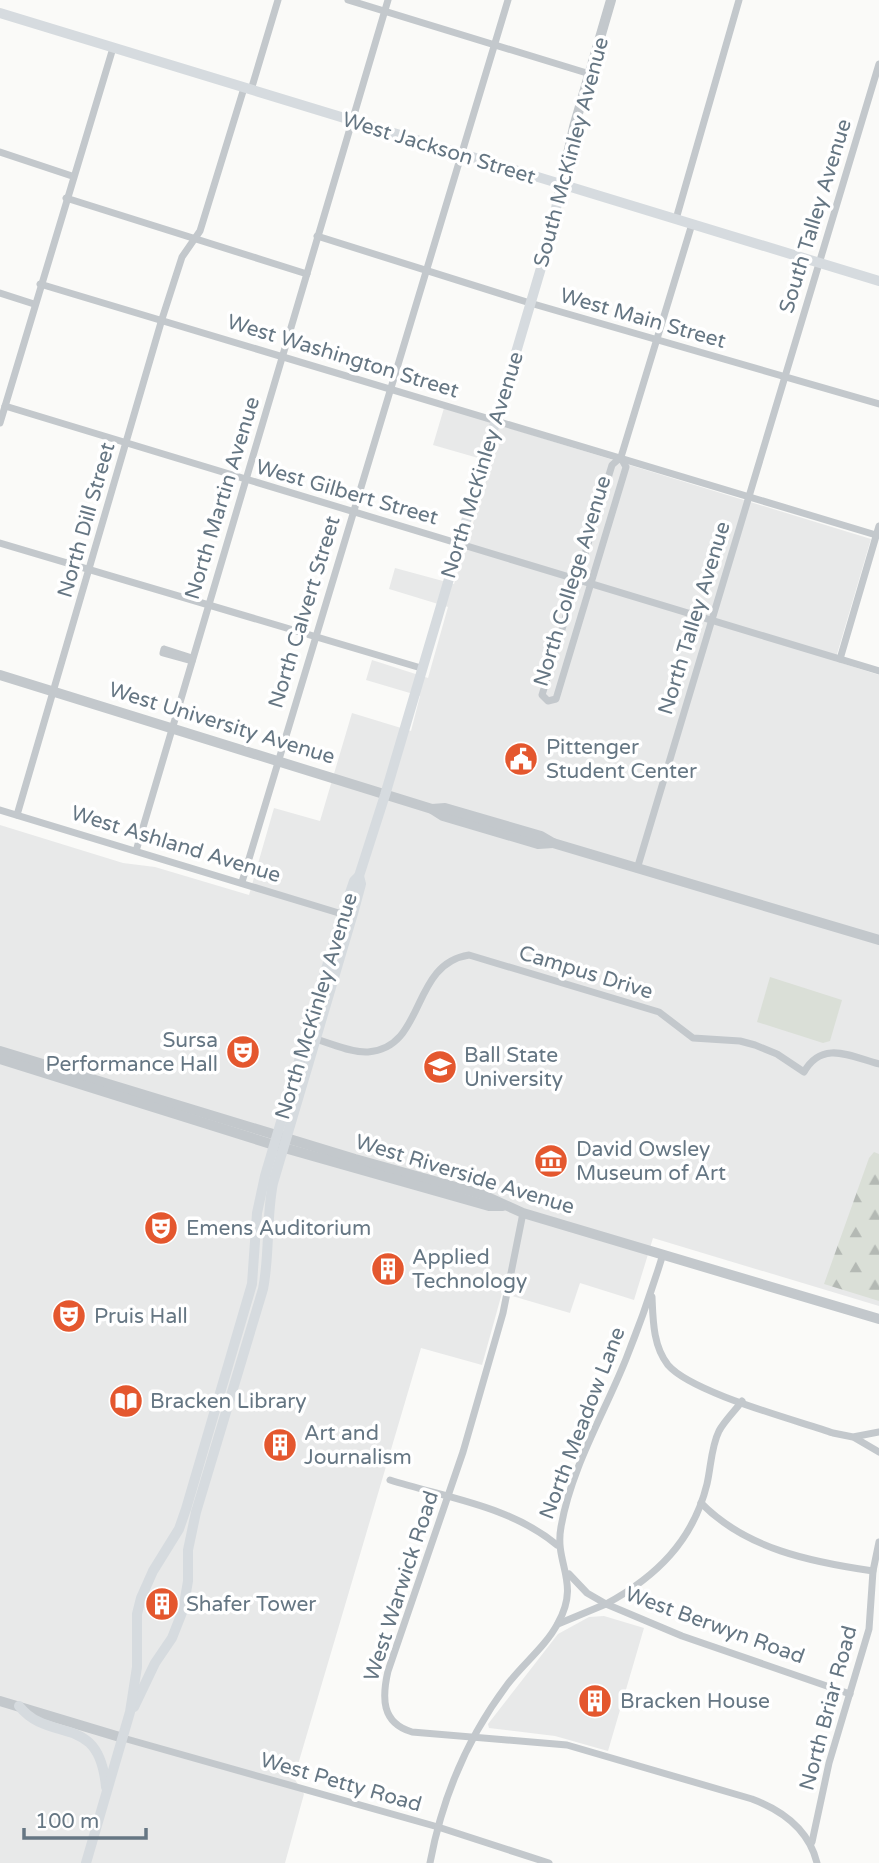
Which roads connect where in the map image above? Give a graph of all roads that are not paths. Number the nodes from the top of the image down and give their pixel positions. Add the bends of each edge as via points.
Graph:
1 (278, 0) edge
2 (348, 0) edge
3 (388, 0) edge
4 (508, 0) edge
5 (611, 0) edge
6 (739, 0) edge
7 (385, 11) junction
8 (0, 13) edge
9 (495, 45) junction
10 (113, 48) junction
11 (879, 66) edge
12 (590, 74) junction
13 (247, 89) junction
14 (351, 122) junction
15 (0, 152) edge
16 (461, 155) junction
17 (72, 176) junction
18 (561, 185) junction
19 (66, 198) junction
20 (676, 219) junction
21 (692, 224) junction
22 (317, 236) junction
23 (195, 239) junction
24 (819, 263) junction
25 (426, 271) junction
26 (307, 274) junction
27 (879, 281) edge
28 (40, 284) junction
29 (0, 293) edge
30 (530, 303) junction
31 (34, 304) junction
32 (162, 319) junction
33 (657, 340) junction
34 (282, 356) junction
35 (785, 378) junction
36 (391, 390) junction
37 (879, 404) edge
38 (5, 406) junction
39 (1, 418) edge
40 (495, 420) junction
41 (127, 443) junction
42 (621, 457) junction
43 (245, 481) junction
44 (749, 496) junction
45 (353, 512) junction
46 (878, 531) edge
47 (459, 542) junction
48 (0, 543) edge
49 (90, 570) junction
50 (577, 581) junction
51 (590, 585) junction
52 (208, 606) junction
53 (711, 620) junction
54 (316, 636) junction
55 (839, 659) junction
56 (421, 668) junction
57 (879, 671) edge
58 (0, 675) edge
59 (54, 691) junction
60 (172, 728) junction
61 (278, 760) junction
62 (385, 795) junction
63 (0, 810) edge
64 (17, 815) junction
65 (136, 851) junction
66 (637, 869) junction
67 (359, 876) junction
68 (242, 882) junction
69 (342, 914) junction
70 (879, 940) edge
71 (312, 1038) junction
72 (0, 1051) edge
73 (0, 1059) edge
74 (879, 1065) edge
75 (281, 1144) junction
76 (523, 1213) junction
77 (663, 1254) junction
78 (652, 1296) junction
79 (879, 1318) edge
80 (742, 1401) junction
81 (879, 1433) edge
82 (853, 1437) junction
83 (879, 1452) edge
84 (390, 1480) dead end
85 (449, 1498) junction
86 (701, 1503) junction
87 (879, 1542) edge
88 (557, 1545) junction
89 (873, 1571) junction
90 (568, 1574) junction
91 (606, 1604) junction
92 (558, 1624) junction
93 (850, 1694) junction
94 (0, 1701) edge
95 (19, 1706) junction
96 (130, 1712) junction
97 (123, 1738) junction
98 (472, 1738) junction
99 (106, 1792) junction
100 (438, 1827) junction
101 (812, 1842) junction
102 (86, 1863) edge
103 (430, 1863) edge
104 (549, 1863) edge
105 (817, 1863) edge

1 - 13 street, North Dill Street
2 - 7 street
3 - 7 street, North Martin Avenue
4 - 9 street, North Calvert Street
5 - 12 street, South McKinley Avenue
6 - 20 street
7 - 9 street
7 - 14 street, North Martin Avenue
8 - 10 main road, West Jackson Street
9 - 12 street
9 - 16 street, North Calvert Street
10 - 13 main road, West Jackson Street
10 - 17 street
11 - 24 street, South Talley Avenue
12 - 18 street, South McKinley Avenue
13 - 14 main road, West Jackson Street
13 - 23 street, North Dill Street
14 - 16 main road, West Jackson Street
14 - 22 street, North Martin Avenue
15 - 17 street
16 - 18 main road, West Jackson Street
16 - 25 street, North Calvert Street
17 - 19 street
18 - 20 main road, West Jackson Street
18 - 30 main road, South McKinley Avenue
19 - 23 street
19 - 28 street
20 - 21 main road, West Jackson Street
21 - 24 main road, West Jackson Street
21 - 33 street, North College Avenue
22 - 25 street, West Main Street
22 - 26 street, North Martin Avenue
23 - 26 street
23 - 32 street, North Dill Street via 182,257
24 - 27 main road, West Jackson Street
24 - 35 street, South Talley Avenue
25 - 30 street, West Main Street
25 - 36 street, North Calvert Street
26 - 34 street, North Martin Avenue
28 - 31 street
28 - 32 street, West Washington Street
29 - 31 street
30 - 33 street, West Main Street
30 - 40 main road, North McKinley Avenue
31 - 38 street
32 - 34 street, West Washington Street
32 - 41 street, North Dill Street
33 - 35 street, West Main Street
33 - 42 street, North College Avenue
34 - 36 street, West Washington Street
34 - 43 street, North Martin Avenue
35 - 37 street, West Main Street
35 - 44 street, North Talley Avenue
36 - 40 street, West Washington Street
36 - 45 street, North Calvert Street
38 - 39 street
38 - 41 street, West Gilbert Street
40 - 42 street, West Washington Street
40 - 47 main road, North McKinley Avenue
41 - 43 street, West Gilbert Street
41 - 49 street, North Dill Street
42 - 44 street, West Washington Street
42 - 50 street, North College Avenue via 612,465
42 - 51 street, North College Avenue via 626,467
43 - 45 street, West Gilbert Street
43 - 52 street, North Martin Avenue
44 - 46 street, West Washington Street
44 - 53 street, North Talley Avenue
45 - 47 street, West Gilbert Street
45 - 54 street, North Calvert Street
46 - 55 street
47 - 50 street, West Gilbert Street
47 - 56 main road, North McKinley Avenue
48 - 49 street
49 - 52 street
49 - 59 street, North Dill Street
50 - 51 street, West Gilbert Street
50 - 51 street, North College Avenue via 542,695 548,701 556,699
51 - 53 street, West Gilbert Street
52 - 54 street
52 - 60 street, North Martin Avenue
53 - 55 street, West Gilbert Street
53 - 66 street, North Talley Avenue
54 - 56 street
54 - 61 street, North Calvert Street
55 - 57 street, West Gilbert Street
56 - 62 main road, North McKinley Avenue
58 - 59 street, West University Avenue
59 - 60 street, West University Avenue
59 - 64 street, North Dill Street
60 - 61 street, West University Avenue
60 - 65 street, North Martin Avenue
61 - 62 street, West University Avenue
61 - 68 street, North Calvert Street
62 - 66 street, West University Avenue via 514,837
62 - 67 main road, North McKinley Avenue
63 - 64 street, West Ashland Avenue
64 - 65 street, West Ashland Avenue
65 - 68 street, West Ashland Avenue
66 - 70 street, West University Avenue
67 - 69 main road, North McKinley Avenue
67 - 71 main road via 361,884
68 - 69 street, West Ashland Avenue
69 - 71 main road, North McKinley Avenue
71 - 74 street, Campus Drive via 364,1053 386,1046 407,1027 435,971 456,957 469,955 659,1012 693,1038 755,1045 804,1072 815,1058 831,1051
71 - 75 main road, North McKinley Avenue
72 - 75 street
73 - 75 street
75 - 76 street, West Riverside Avenue
75 - 96 main road, North McKinley Avenue via 259,1203 252,1284 179,1530 150,1578 137,1614 137,1667
75 - 96 main road, North McKinley Avenue via 269,1203 265,1280 196,1512 185,1602 172,1638
76 - 77 street, West Riverside Avenue
76 - 85 street, West Warwick Road via 503,1313
77 - 78 street, North Meadow Lane
77 - 79 street, West Riverside Avenue
78 - 80 street via 659,1348 668,1364 692,1382
78 - 88 street, North Meadow Lane via 580,1467
80 - 82 street
80 - 86 street via 719,1432
81 - 82 street
82 - 83 street
84 - 85 street
85 - 88 street via 519,1520
85 - 98 street, West Warwick Road via 394,1648 384,1705 406,1730
86 - 89 street via 765,1546
86 - 91 street via 663,1566
87 - 89 street, North Briar Road
88 - 90 street, North Meadow Lane
89 - 93 street, North Briar Road via 869,1629
90 - 91 street, West Berwyn Road
90 - 92 street, North Meadow Lane via 568,1596
91 - 92 street, West Berwyn Road
91 - 93 street, West Berwyn Road via 672,1633
92 - 98 street, North Meadow Lane via 507,1685
93 - 101 street, North Briar Road
94 - 95 street
95 - 97 street
95 - 99 main road via 33,1719 76,1732 89,1741 105,1771
96 - 97 main road, North McKinley Avenue
97 - 99 main road, North McKinley Avenue
97 - 100 street, West Petty Road
98 - 100 street, North Meadow Lane
98 - 101 street, West Warwick Road via 567,1745 752,1799 778,1811
99 - 102 main road, North McKinley Avenue
100 - 103 street, North Meadow Lane
100 - 104 street, West Petty Road
101 - 105 street

